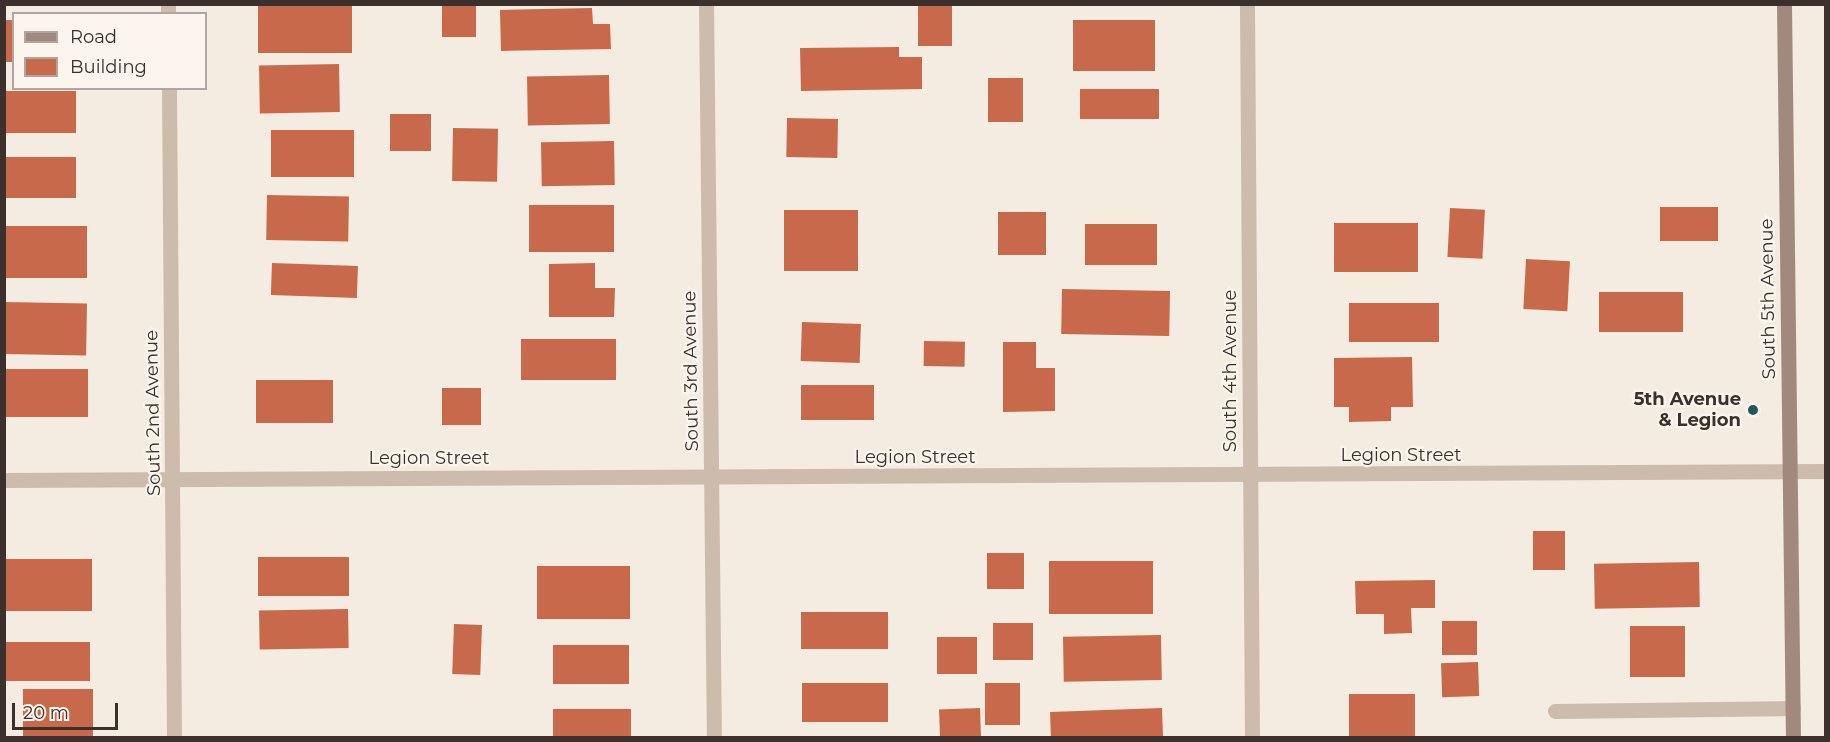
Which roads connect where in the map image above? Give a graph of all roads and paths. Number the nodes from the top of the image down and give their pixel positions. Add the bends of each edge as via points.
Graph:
1 (706, 4) edge
2 (1247, 4) edge
3 (1784, 4) edge
4 (169, 90) edge
5 (1790, 471) junction
6 (1826, 471) edge
7 (1250, 475) junction
8 (711, 477) junction
9 (173, 479) junction
10 (4, 480) edge
11 (1793, 708) junction
12 (1555, 711) dead end
13 (174, 738) edge
14 (714, 738) edge
15 (1252, 738) edge
16 (1793, 738) edge

1 - 8 street, South 3rd Avenue
2 - 7 street, South 4th Avenue
3 - 5 street, South 5th Avenue
4 - 9 street, South 2nd Avenue
5 - 6 street, Legion Street
5 - 7 street, Legion Street
5 - 11 street, South 5th Avenue
7 - 8 street, Legion Street
7 - 15 street, South 4th Avenue
8 - 9 street, Legion Street
8 - 14 street, South 3rd Avenue
9 - 10 street, Legion Street
9 - 13 street, South 2nd Avenue
11 - 12 street
11 - 16 street, South 5th Avenue

